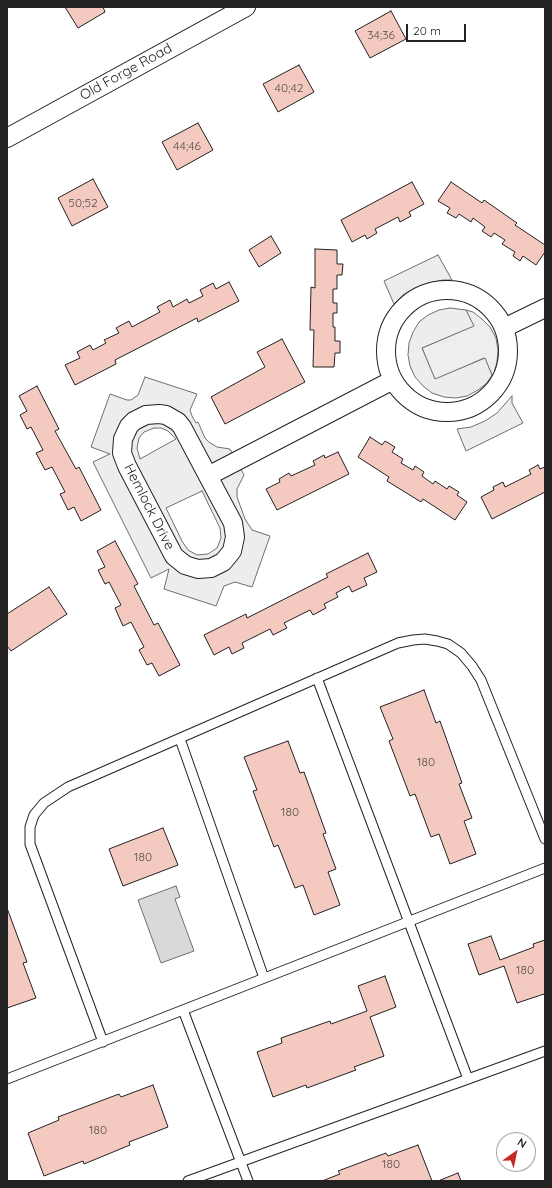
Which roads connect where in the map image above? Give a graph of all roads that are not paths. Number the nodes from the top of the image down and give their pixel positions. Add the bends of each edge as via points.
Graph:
1 (246, 7) edge
2 (7, 138) edge
3 (545, 308) edge
4 (504, 328) junction
5 (393, 380) junction
6 (208, 476) junction
7 (317, 678) junction
8 (180, 738) junction
9 (545, 839) edge
10 (545, 868) edge
11 (409, 922) junction
12 (264, 978) junction
13 (183, 1010) junction
14 (103, 1042) junction
15 (545, 1051) edge
16 (7, 1079) edge
17 (468, 1079) junction
18 (241, 1162) junction
19 (188, 1181) edge
20 (248, 1181) edge

1 - 2 street, Old Forge Road
3 - 4 street
4 - 5 street via 508,353 505,371 497,387 478,404 455,412 430,410 408,399
4 - 5 street via 490,308 469,294 445,290 421,296 401,310 389,332 386,356
5 - 6 street
6 - 6 street, Hemlock Drive via 233,523 235,537 232,551 223,562 211,568 198,569 185,565 174,556 122,453 125,432 134,421 146,415 159,414 172,418 182,427
7 - 8 lane
7 - 9 lane via 398,643 413,640 437,641 448,644 461,653 481,680
7 - 11 lane
8 - 12 lane
8 - 14 lane via 68,787 44,803 34,815 30,827 30,844
10 - 11 lane
11 - 12 lane
11 - 17 lane
12 - 13 lane
13 - 14 lane
13 - 18 lane
14 - 16 lane
15 - 17 lane
17 - 18 lane
18 - 19 lane
18 - 20 lane

